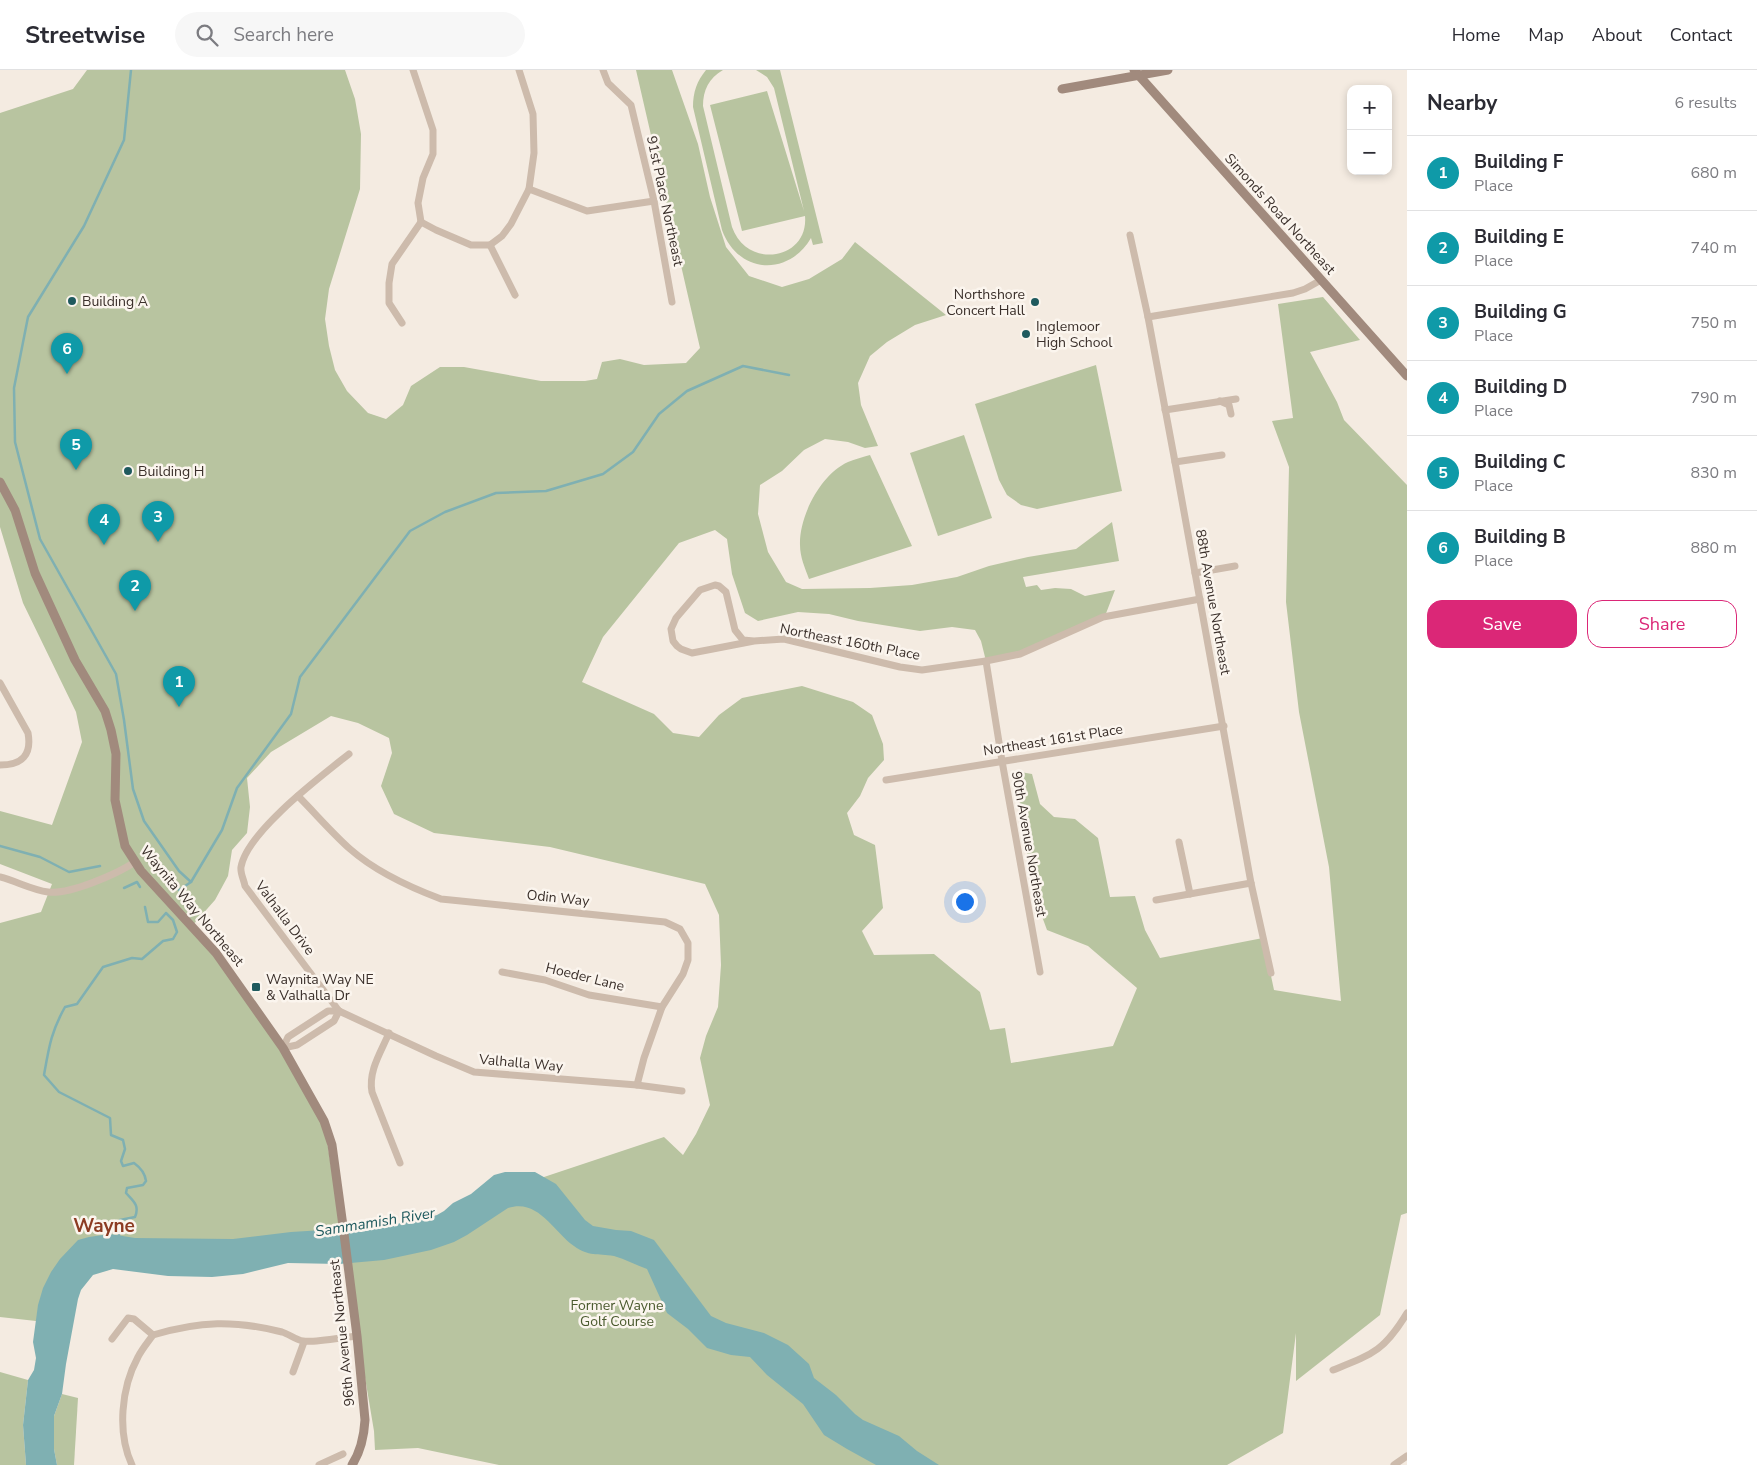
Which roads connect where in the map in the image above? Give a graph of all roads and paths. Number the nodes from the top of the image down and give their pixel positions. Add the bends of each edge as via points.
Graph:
1 (413, 70) edge
2 (519, 70) edge
3 (603, 70) edge
4 (1168, 70) edge
5 (1136, 72) edge
6 (1062, 89) dead end
7 (529, 189) junction
8 (654, 200) junction
9 (421, 222) junction
10 (1130, 235) dead end
11 (490, 245) junction
12 (1321, 280) junction
13 (515, 295) dead end
14 (672, 302) dead end
15 (1148, 317) junction
16 (402, 323) dead end
17 (1407, 376) edge
18 (1236, 399) dead end
19 (1220, 401) junction
20 (1165, 410) junction
21 (1231, 414) dead end
22 (1222, 455) dead end
23 (1175, 462) junction
24 (0, 482) edge
25 (1235, 566) dead end
26 (1195, 573) junction
27 (1200, 599) junction
28 (754, 641) junction
29 (986, 661) junction
30 (0, 683) edge
31 (1224, 726) junction
32 (349, 754) dead end
33 (1002, 761) junction
34 (0, 765) edge
35 (886, 780) dead end
36 (298, 796) junction
37 (1179, 842) dead end
38 (135, 862) junction
39 (0, 877) edge
40 (1250, 883) junction
41 (1190, 894) junction
42 (1156, 900) dead end
43 (502, 972) dead end
44 (1040, 972) dead end
45 (1271, 973) dead end
46 (662, 1007) junction
47 (339, 1011) junction
48 (389, 1033) junction
49 (283, 1048) junction
50 (637, 1085) junction
51 (682, 1091) dead end
52 (400, 1162) dead end
53 (339, 1197) joint
54 (1407, 1313) edge
55 (152, 1334) junction
56 (357, 1336) junction
57 (112, 1339) dead end
58 (304, 1342) junction
59 (1333, 1370) dead end
60 (293, 1372) dead end
61 (343, 1454) dead end
62 (1407, 1456) edge
63 (132, 1465) edge
64 (319, 1465) edge
65 (352, 1465) edge
66 (1394, 1465) edge

1 - 9 street via 434,130 433,154 423,178 418,203
2 - 7 street via 534,114 534,153
3 - 8 street, 91st Place Northeast via 608,83 631,105
4 - 5 main road
5 - 6 main road
5 - 12 main road, Simonds Road Northeast
7 - 8 street via 587,211
7 - 11 street via 511,224
8 - 14 street, 91st Place Northeast
9 - 11 street via 471,245
9 - 16 street via 392,264 388,283 389,303
10 - 15 street, 88th Avenue Northeast
11 - 13 street
12 - 15 street via 1293,293
12 - 17 main road, Simonds Road Northeast
15 - 20 street, 88th Avenue Northeast
18 - 19 street
19 - 20 street
19 - 21 street via 1227,404
20 - 23 street, 88th Avenue Northeast
22 - 23 street
23 - 26 street, 88th Avenue Northeast
24 - 38 main road, Waynita Way Northeast via 15,510 39,582 75,660 105,711 116,754 115,800 119,823 125,846
25 - 26 street
26 - 27 street, 88th Avenue Northeast
27 - 29 street, Northeast 160th Place via 1103,617 1020,654
27 - 31 street, 88th Avenue Northeast
28 - 28 street, Northeast 160th Place via 743,640 737,633 726,592 715,585 700,590 676,618 671,630 677,646 692,653
28 - 29 street, Northeast 160th Place via 784,639 922,670
29 - 33 street, 90th Avenue Northeast
30 - 34 street via 30,742 26,756 16,763
31 - 33 street, Northeast 161st Place
31 - 40 street, 88th Avenue Northeast
32 - 36 street, Valhalla Drive
33 - 35 street, Northeast 161st Place
33 - 44 street, 90th Avenue Northeast
36 - 46 street, Odin Way via 358,855 408,886 442,899 665,922 680,929 688,943 688,960
36 - 47 street, Valhalla Drive via 252,841 241,869 245,886
37 - 41 street
38 - 39 street via 107,877 60,892 38,890
38 - 49 main road, Waynita Way Northeast via 216,953
40 - 41 street
40 - 45 street, 88th Avenue Northeast
41 - 42 street
43 - 46 street, Hoeder Lane via 545,980 589,994
46 - 50 street, Odin Way
47 - 48 street, Valhalla Way
47 - 49 street via 334,1021 297,1045
47 - 49 street via 328,1011 288,1037
48 - 50 street, Valhalla Way via 474,1072
48 - 52 street via 370,1083
49 - 53 main road, Waynita Way Northeast via 324,1121 332,1145
50 - 51 street, Valhalla Way
53 - 56 main road, 96th Avenue Northeast
54 - 59 street via 1394,1335 1373,1353
55 - 57 street via 128,1318
55 - 58 street via 180,1326 211,1323 283,1333
55 - 63 street via 137,1358 122,1408 126,1452
56 - 58 street
56 - 65 main road, 96th Avenue Northeast via 365,1420 361,1447
58 - 60 street
61 - 64 street
62 - 66 street

